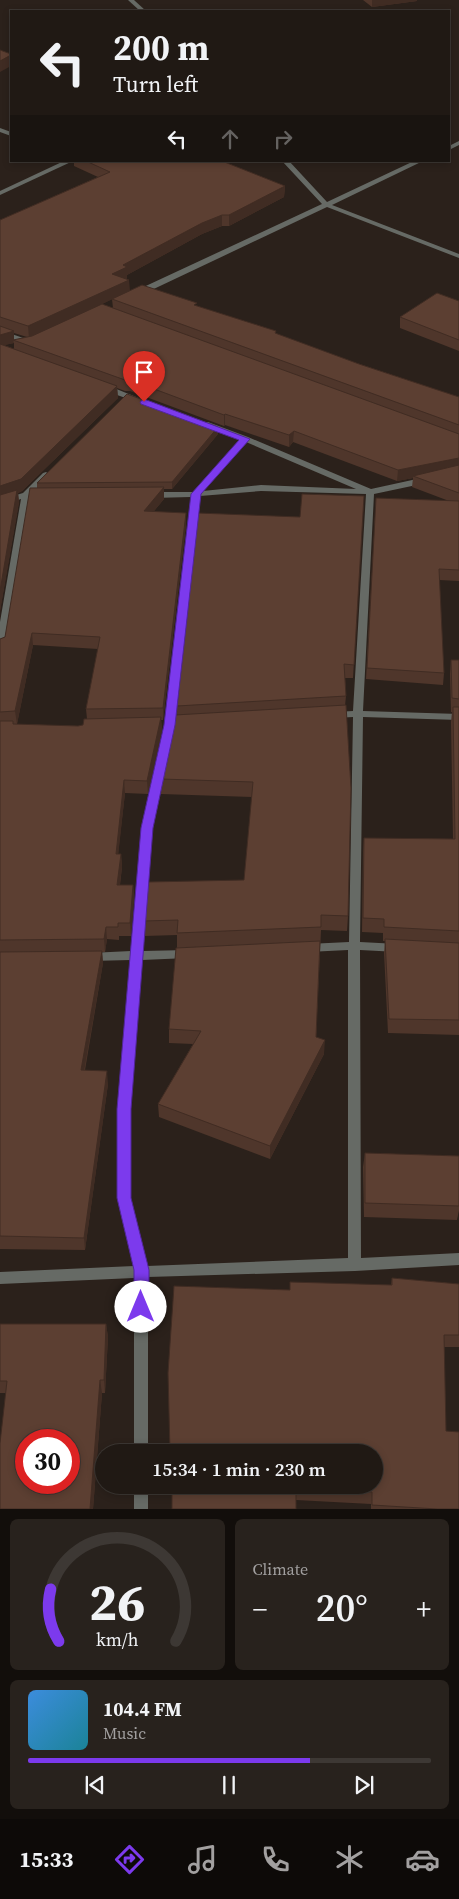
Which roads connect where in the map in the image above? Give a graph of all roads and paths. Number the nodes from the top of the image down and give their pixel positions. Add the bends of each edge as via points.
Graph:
1 (131, 0) edge
2 (142, 10) edge
3 (68, 162) edge
4 (286, 162) edge
5 (418, 162) edge
6 (0, 194) edge
7 (325, 204) junction
8 (459, 256) edge
9 (129, 298) edge
10 (0, 332) edge
11 (38, 339) edge
12 (29, 343) junction
13 (11, 348) edge
14 (100, 386) edge
15 (145, 402) edge
16 (191, 419) edge
17 (245, 439) junction
18 (53, 468) edge
19 (432, 478) edge
20 (370, 492) junction
21 (26, 494) junction
22 (196, 494) junction
23 (54, 495) edge
24 (140, 495) edge
25 (0, 503) edge
26 (0, 649) edge
27 (358, 714) junction
28 (329, 716) edge
29 (459, 717) edge
30 (354, 946) junction
31 (412, 948) edge
32 (295, 949) edge
33 (197, 954) edge
34 (138, 957) junction
35 (79, 958) edge
36 (459, 1259) edge
37 (355, 1265) junction
38 (141, 1270) junction
39 (0, 1278) edge
40 (141, 1444) edge
41 (141, 1494) edge
42 (141, 1509) edge

1 - 2 street
3 - 6 street
4 - 7 street
5 - 7 street
7 - 8 street
7 - 9 street
10 - 12 street
11 - 12 street
12 - 13 street
14 - 15 street via 124,399
16 - 17 street
17 - 20 street
17 - 22 street
18 - 21 street
19 - 20 street
20 - 22 street via 261,488
20 - 27 street
21 - 23 street
21 - 25 street
21 - 26 street
22 - 24 street
22 - 34 street via 170,725 147,828
27 - 28 street
27 - 29 street
27 - 30 street
30 - 31 street
30 - 32 street
30 - 37 street
33 - 34 street
34 - 35 street
34 - 38 street via 124,1109 124,1198
36 - 37 street
37 - 38 street
38 - 39 street
38 - 40 street
41 - 42 street

